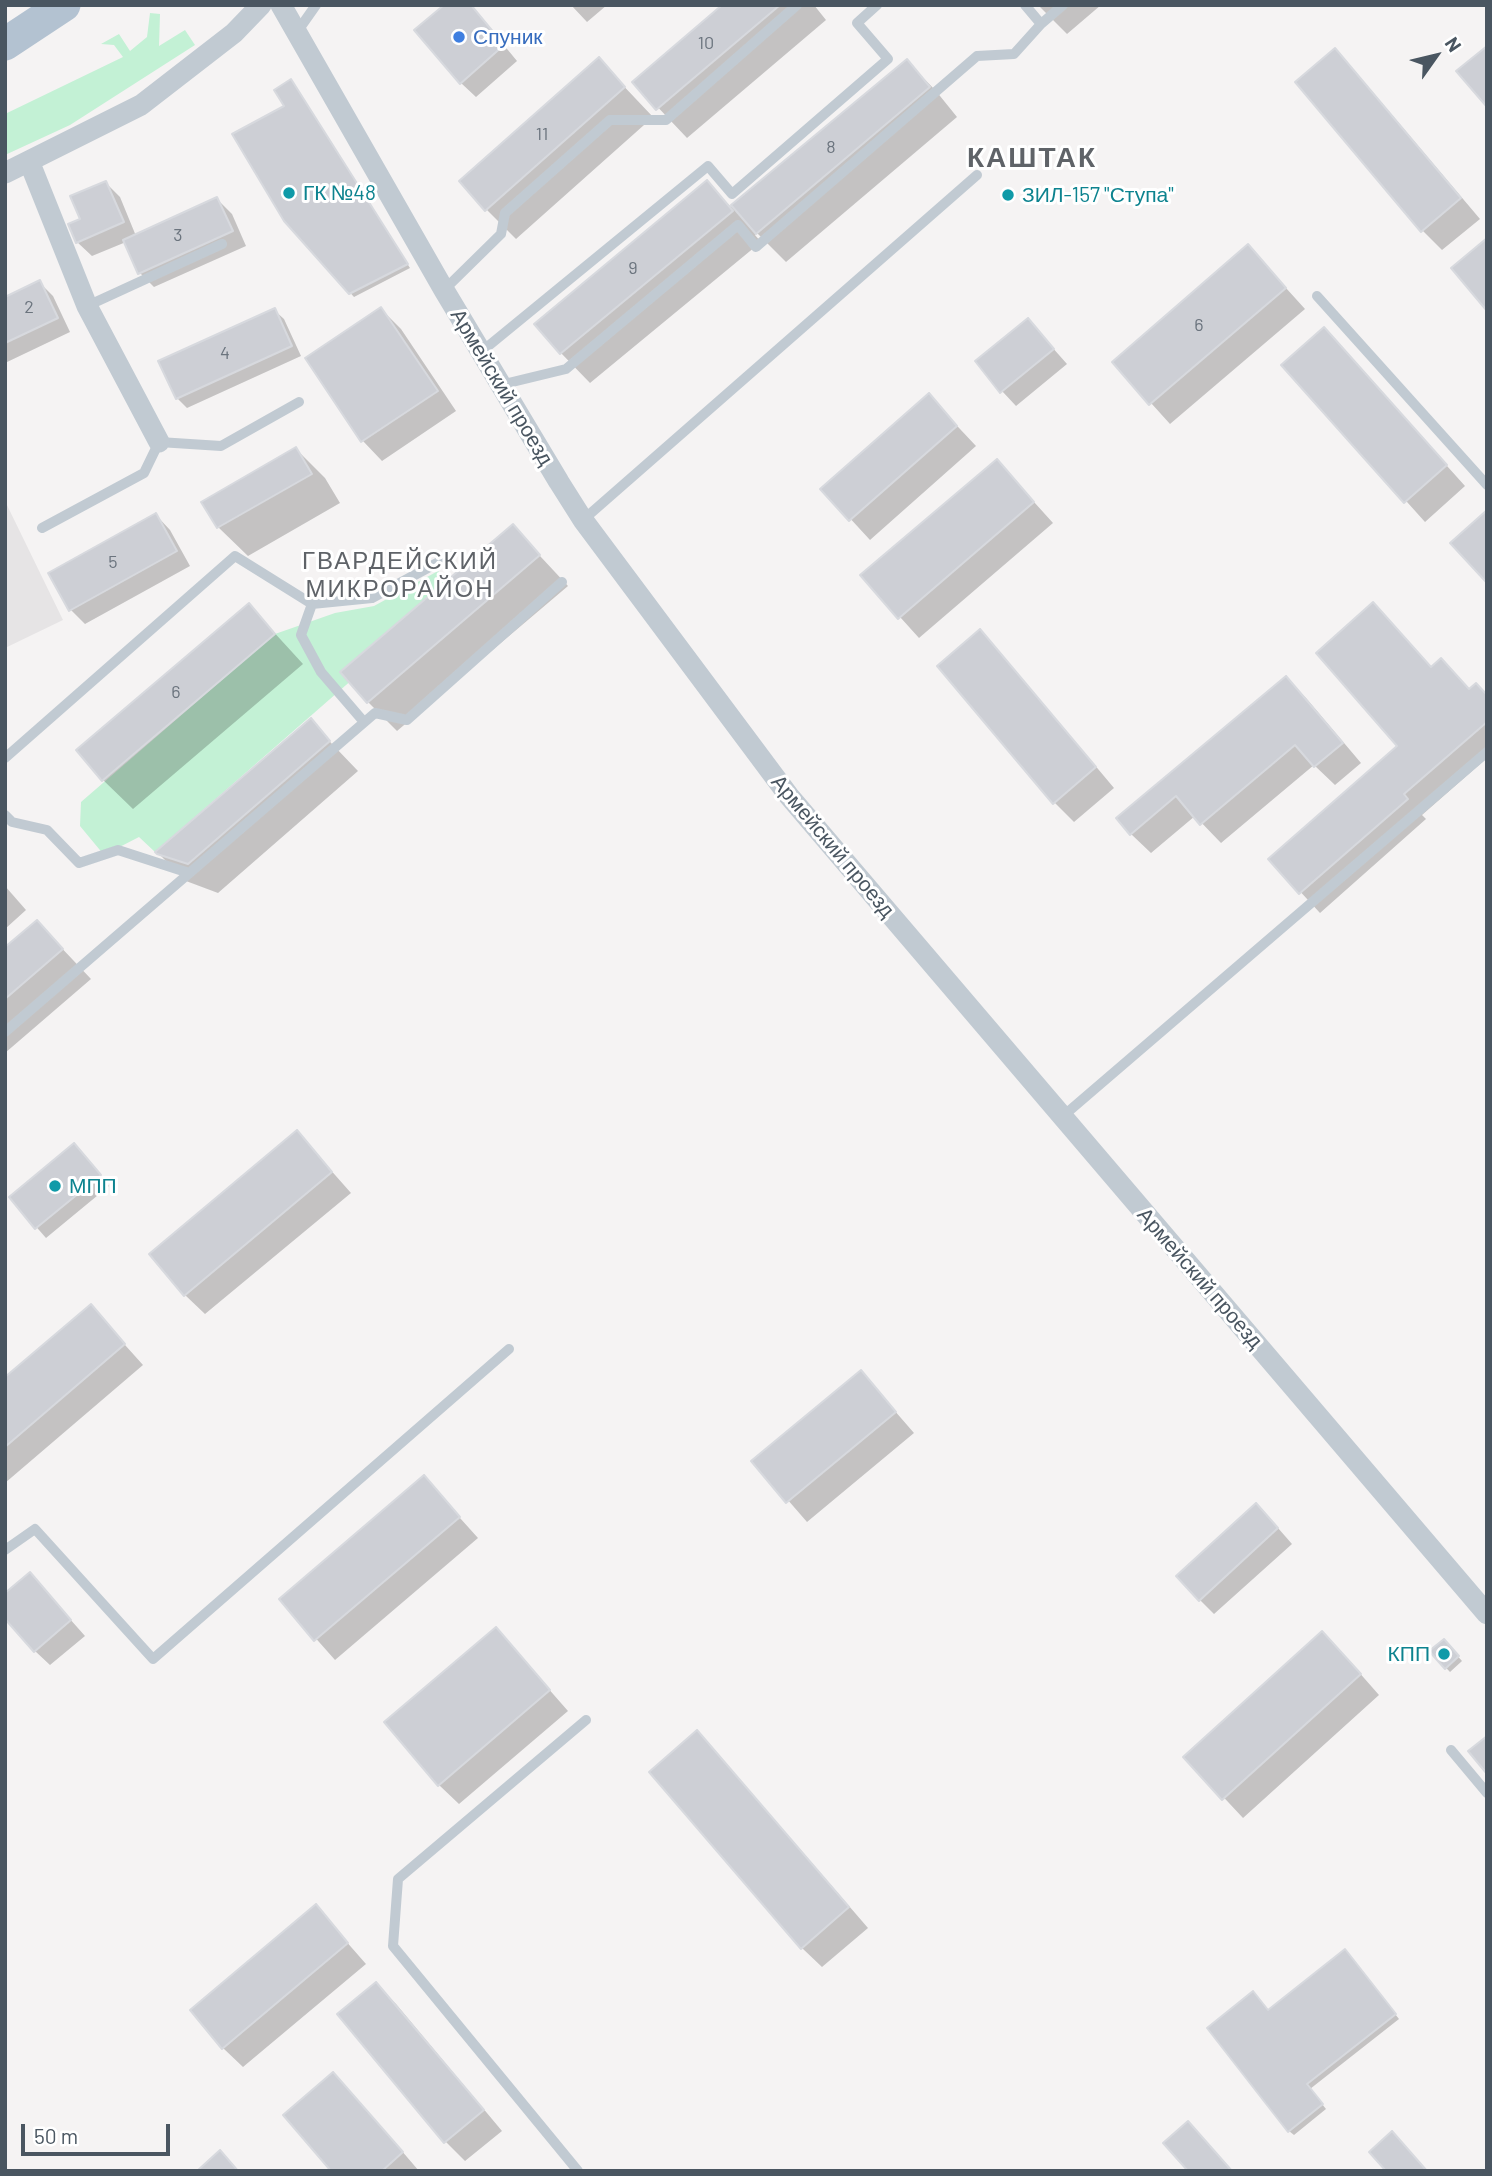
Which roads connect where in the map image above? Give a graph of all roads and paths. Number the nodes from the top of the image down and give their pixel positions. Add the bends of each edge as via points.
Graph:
1 (64, 5) edge
2 (261, 5) edge
3 (282, 5) edge
4 (316, 5) edge
5 (797, 5) edge
6 (877, 5) edge
7 (1025, 5) edge
8 (1063, 5) edge
9 (1041, 24) junction
10 (297, 32) junction
11 (5, 44) edge
12 (29, 161) junction
13 (5, 173) edge
14 (977, 175) dead end
15 (222, 244) dead end
16 (444, 290) junction
17 (1317, 296) dead end
18 (87, 306) junction
19 (481, 352) junction
20 (500, 385) junction
21 (299, 402) dead end
22 (159, 442) junction
23 (1487, 485) edge
24 (583, 520) junction
25 (42, 528) dead end
26 (450, 556) dead end
27 (562, 582) dead end
28 (312, 604) junction
29 (365, 722) junction
30 (1487, 752) edge
31 (5, 758) edge
32 (5, 815) edge
33 (190, 873) junction
34 (5, 1032) edge
35 (1062, 1117) junction
36 (509, 1349) dead end
37 (5, 1550) edge
38 (1487, 1614) edge
39 (586, 1720) dead end
40 (1451, 1750) dead end
41 (1487, 1793) edge
42 (578, 2171) edge

1 - 11 main road
2 - 12 street via 234,33 141,105
3 - 10 street, Армейский проезд
4 - 10 lane
5 - 16 lane via 666,120 610,120 505,213 501,234
6 - 19 lane via 857,23 888,59 732,194 708,166
7 - 9 lane
8 - 9 lane
9 - 20 lane via 1014,54 977,56 756,247 738,225 566,369
10 - 16 street, Армейский проезд
12 - 13 street
12 - 18 street
14 - 24 lane
15 - 18 lane
16 - 19 street, Армейский проезд
17 - 23 lane
18 - 22 street
19 - 20 street, Армейский проезд
20 - 24 street, Армейский проезд
21 - 22 lane via 221,446
22 - 25 lane via 144,473
24 - 35 street, Армейский проезд via 789,796
26 - 28 lane via 372,598
27 - 29 lane via 407,720 375,713
28 - 29 lane via 301,635 321,672
28 - 31 lane via 235,556
29 - 33 lane
30 - 35 lane
32 - 33 lane via 12,822 47,830 79,863 118,850
33 - 34 lane
35 - 38 street, Армейский проезд
36 - 37 lane via 153,1659 35,1529
39 - 42 lane via 398,1879 393,1946
40 - 41 lane

